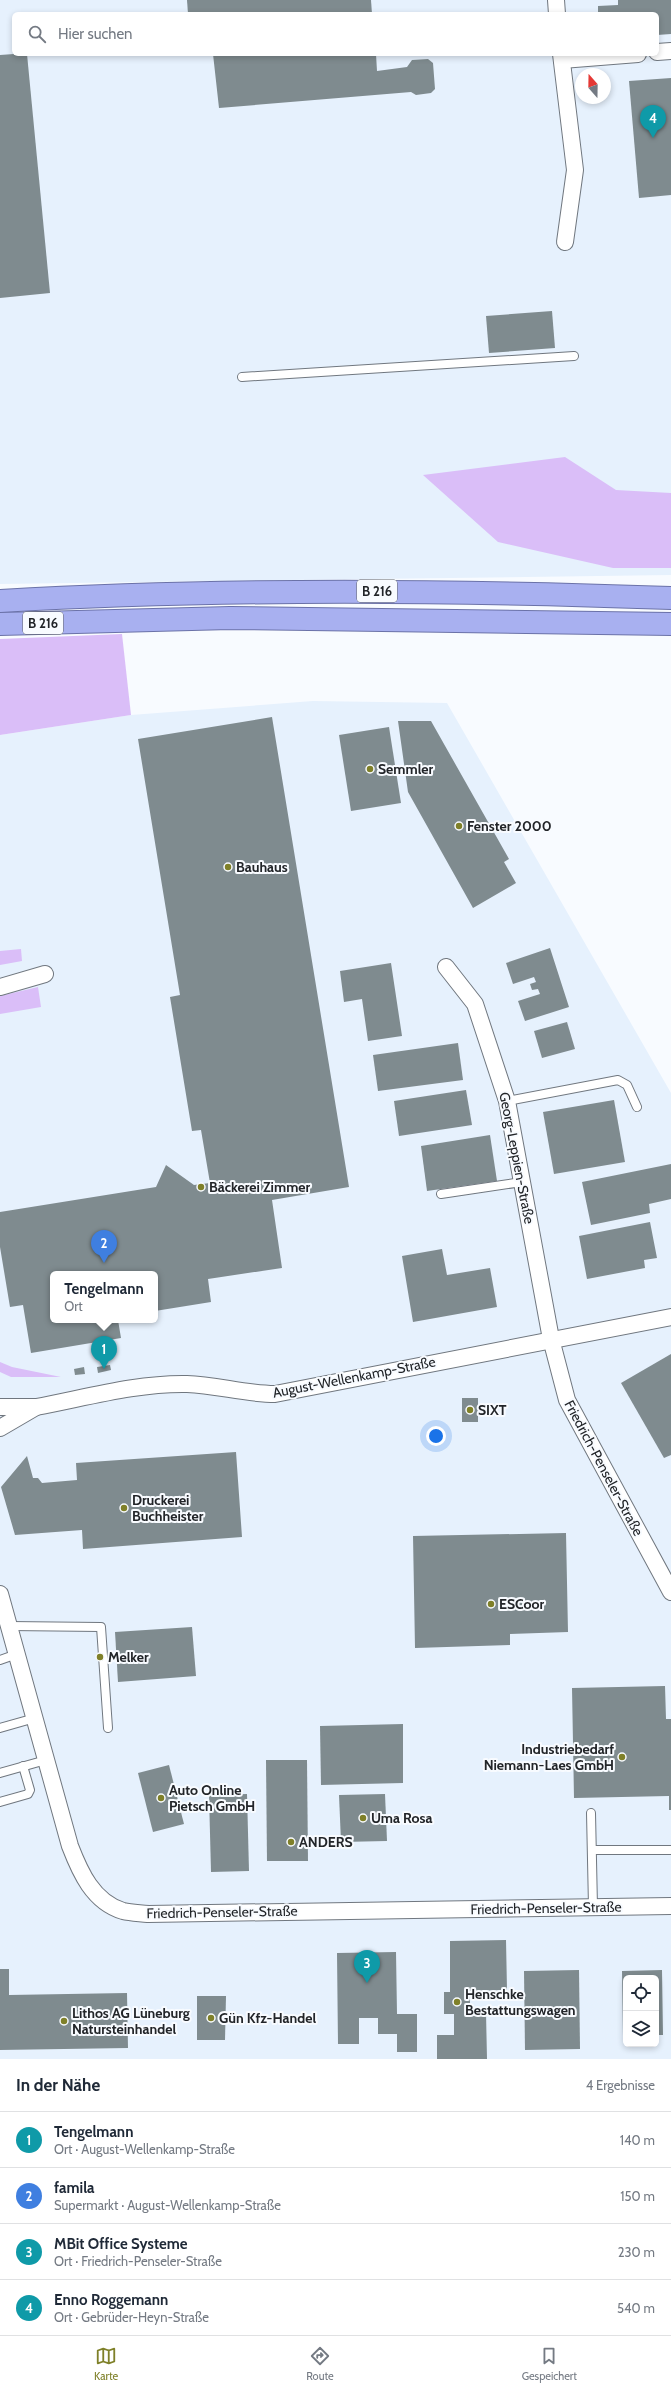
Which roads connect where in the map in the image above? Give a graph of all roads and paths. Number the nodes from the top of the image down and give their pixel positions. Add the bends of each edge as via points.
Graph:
1 (556, 0) edge
2 (557, 12) edge
3 (671, 51) edge
4 (659, 52) edge
5 (587, 56) edge
6 (561, 57) edge
7 (564, 242) dead end
8 (574, 356) dead end
9 (242, 377) dead end
10 (671, 598) edge
11 (0, 602) edge
12 (0, 624) edge
13 (671, 624) edge
14 (446, 967) dead end
15 (0, 979) edge
16 (0, 987) edge
17 (507, 1101) junction
18 (637, 1106) dead end
19 (522, 1182) junction
20 (441, 1194) dead end
21 (671, 1317) edge
22 (550, 1339) junction
23 (0, 1407) edge
24 (36, 1407) junction
25 (0, 1428) edge
26 (671, 1592) edge
27 (0, 1594) edge
28 (9, 1626) junction
29 (17, 1654) junction
30 (0, 1660) edge
31 (35, 1718) junction
32 (0, 1728) edge
33 (108, 1728) dead end
34 (46, 1760) junction
35 (24, 1766) junction
36 (0, 1773) edge
37 (0, 1802) edge
38 (591, 1813) dead end
39 (592, 1850) junction
40 (671, 1850) edge
41 (671, 1906) edge
42 (594, 1907) junction

1 - 2 street
3 - 4 street
5 - 6 street
6 - 7 street via 575,170
8 - 9 lane
10 - 11 highway, B 216 via 415,591 99,596
12 - 13 highway, B 216 via 230,618
14 - 17 street, Georg-Leppien-Straße via 475,1004
15 - 16 street via 45,974
17 - 18 lane via 618,1080 627,1085
17 - 19 street, Georg-Leppien-Straße
19 - 20 lane
19 - 22 street, Georg-Leppien-Straße
21 - 22 street, August-Wellenkamp-Straße
22 - 24 street, August-Wellenkamp-Straße via 275,1394 256,1394 188,1384 162,1385
22 - 26 street, Friedrich-Penseler-Straße via 567,1400
23 - 24 street, August-Wellenkamp-Straße
24 - 25 street, August-Wellenkamp-Straße
27 - 28 street, Friedrich-Penseler-Straße
28 - 29 street, Friedrich-Penseler-Straße
28 - 33 lane via 101,1627
29 - 30 lane
29 - 31 street, Friedrich-Penseler-Straße
31 - 32 lane
31 - 34 street, Friedrich-Penseler-Straße
34 - 35 lane
34 - 42 street, Friedrich-Penseler-Straße via 80,1871 88,1885 103,1900 123,1911 148,1914
35 - 36 lane
35 - 37 lane via 30,1790 28,1794
38 - 39 lane
39 - 40 lane
39 - 42 lane
41 - 42 street, Friedrich-Penseler-Straße

